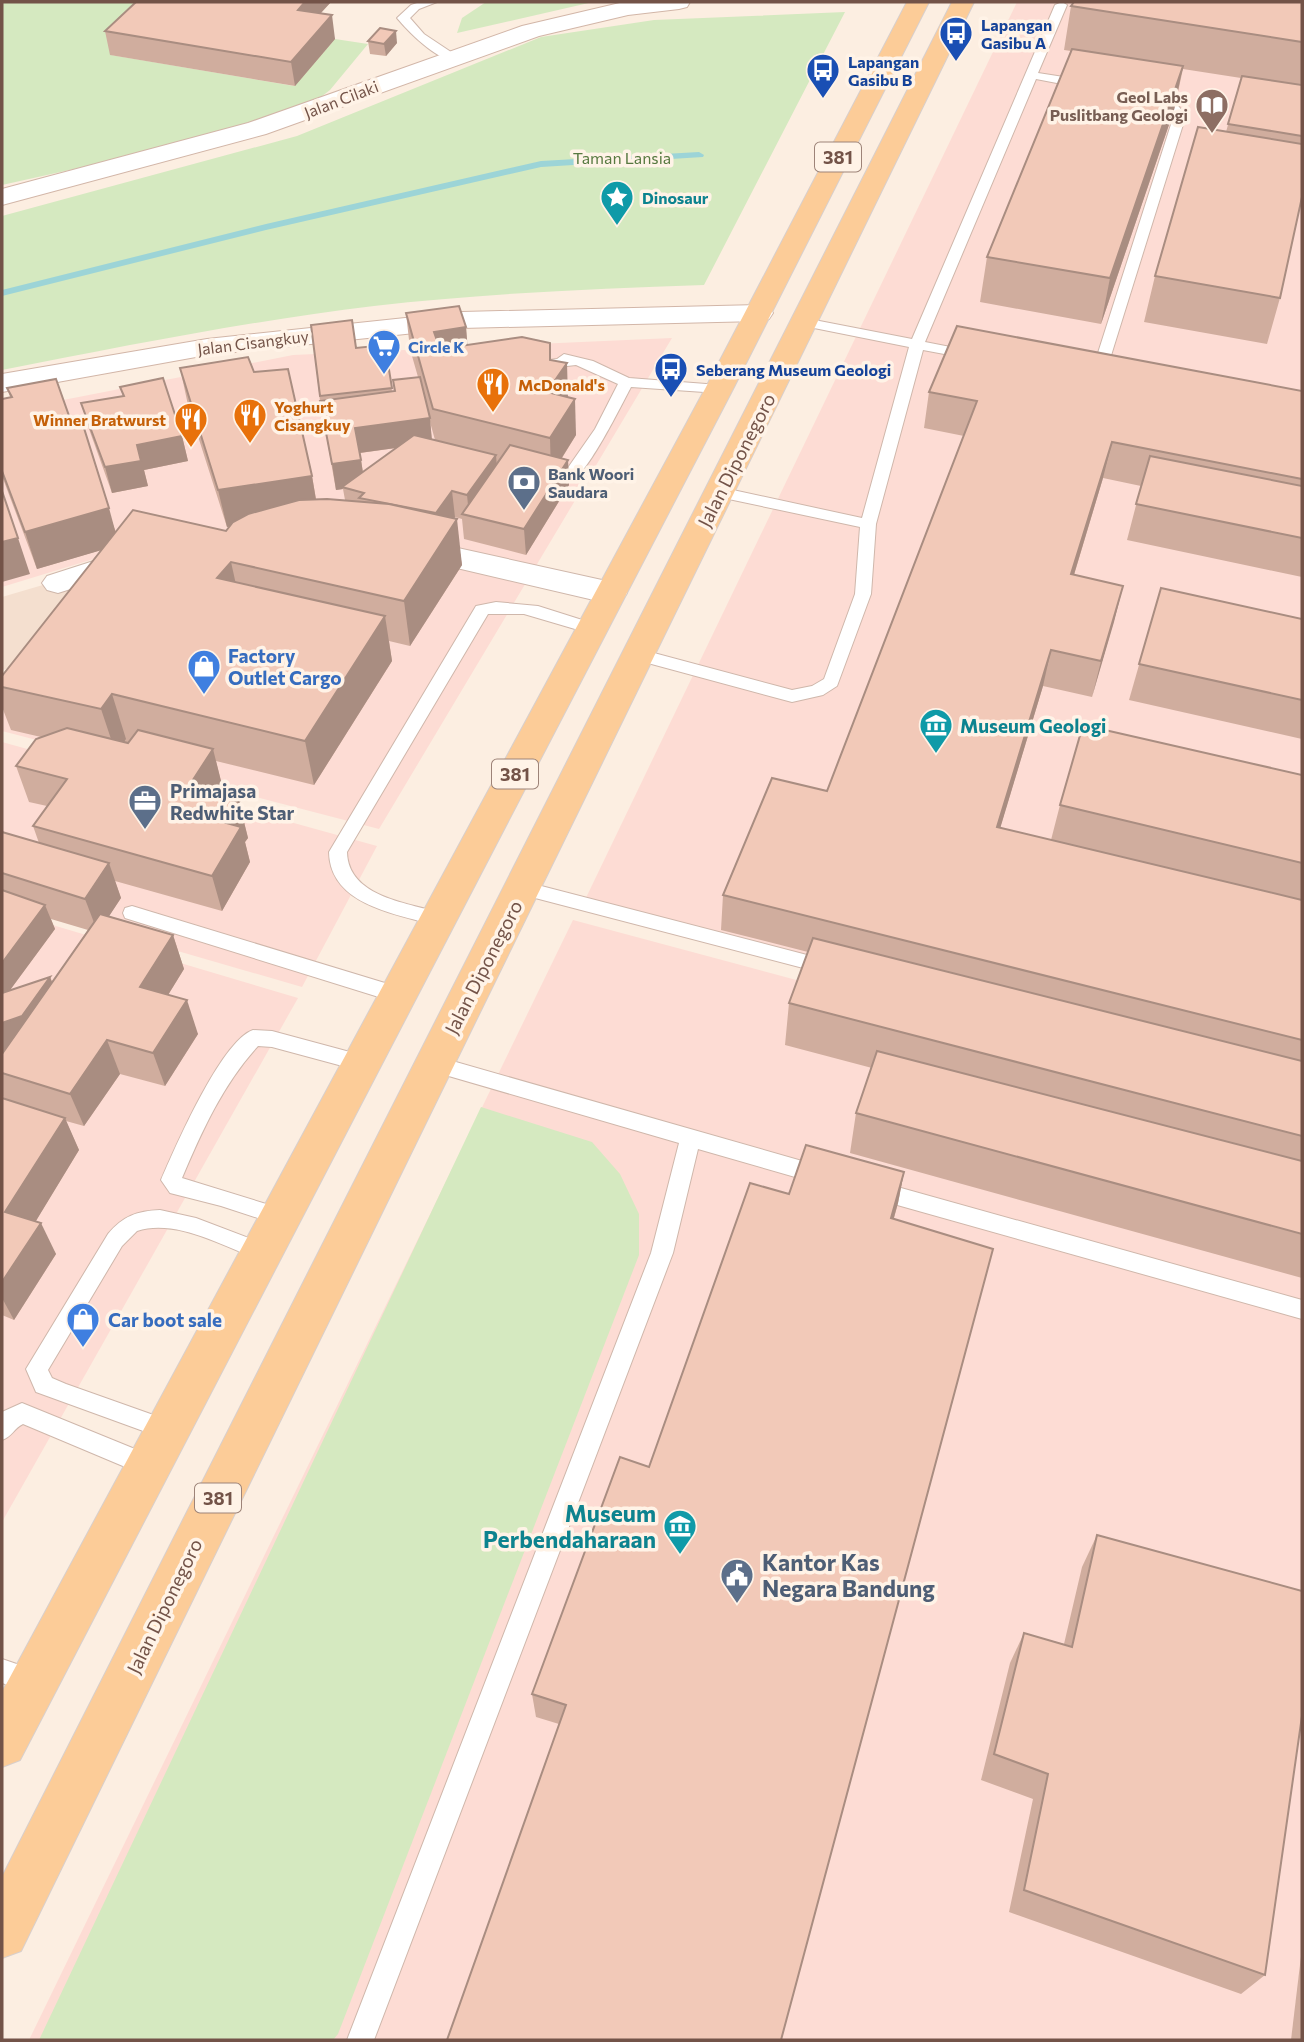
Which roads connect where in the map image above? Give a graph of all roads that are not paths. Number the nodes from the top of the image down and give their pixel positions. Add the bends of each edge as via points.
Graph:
1 (431, 2) edge
2 (679, 2) edge
3 (918, 2) edge
4 (963, 2) edge
5 (1061, 5) dead end
6 (450, 57) junction
7 (1032, 75) junction
8 (1100, 87) edge
9 (1140, 94) edge
10 (2, 197) edge
11 (759, 313) junction
12 (804, 322) junction
13 (918, 344) junction
14 (534, 351) edge
15 (982, 356) edge
16 (576, 361) junction
17 (525, 367) edge
18 (1097, 379) edge
19 (626, 382) junction
20 (2, 383) edge
21 (719, 389) junction
22 (532, 471) edge
23 (719, 492) junction
24 (869, 524) junction
25 (385, 542) edge
26 (154, 552) edge
27 (58, 583) dead end
28 (611, 593) junction
29 (592, 629) junction
30 (639, 655) junction
31 (522, 888) junction
32 (132, 913) dead end
33 (438, 919) junction
34 (849, 973) edge
35 (398, 995) junction
36 (361, 1063) junction
37 (435, 1064) junction
38 (690, 1138) junction
39 (272, 1235) junction
40 (1302, 1310) edge
41 (2, 1430) edge
42 (158, 1448) junction
43 (18, 1677) edge
44 (2, 1742) edge
45 (2, 1932) edge
46 (359, 2040) edge

1 - 6 lane via 415,7 403,18
2 - 6 street, Jalan Cilaki via 600,12
3 - 11 main road, 381
4 - 12 main road, Jalan Diponegoro / 381
5 - 7 lane
6 - 10 street, Jalan Cilaki via 294,117
7 - 8 lane
7 - 13 lane
9 - 18 lane via 1167,100 1180,115
11 - 20 street, Jalan Cisangkuy via 462,320 207,347
11 - 21 main road, 381
12 - 13 lane
12 - 23 main road, Jalan Diponegoro / 381
13 - 15 lane
13 - 24 lane
14 - 16 lane
16 - 17 lane
16 - 19 lane
19 - 21 lane
19 - 22 lane via 602,429 570,475 564,478
21 - 28 main road, 381
23 - 24 lane
23 - 30 main road, Jalan Diponegoro / 381
24 - 30 lane via 863,594 831,682 817,691 792,696
25 - 28 street
26 - 27 street
28 - 29 main road, 381
29 - 33 main road, 381
29 - 33 lane via 517,607 498,605 482,610 338,852 340,869 355,890
30 - 31 main road, Jalan Diponegoro / 381
31 - 34 lane
31 - 37 main road, Jalan Diponegoro / 381
32 - 35 lane
33 - 35 main road, 381
35 - 36 main road, 381
36 - 39 main road, 381
36 - 39 lane via 253,1038 235,1055 179,1160 171,1180 177,1187 221,1197
37 - 38 lane
37 - 45 main road, Jalan Diponegoro / 381
38 - 40 lane
38 - 46 lane via 662,1253
39 - 42 main road, 381
39 - 42 lane via 147,1219 128,1225 37,1368 44,1385 106,1407
41 - 42 lane via 8,1420 22,1413
42 - 43 main road, 381
43 - 44 main road, 381

